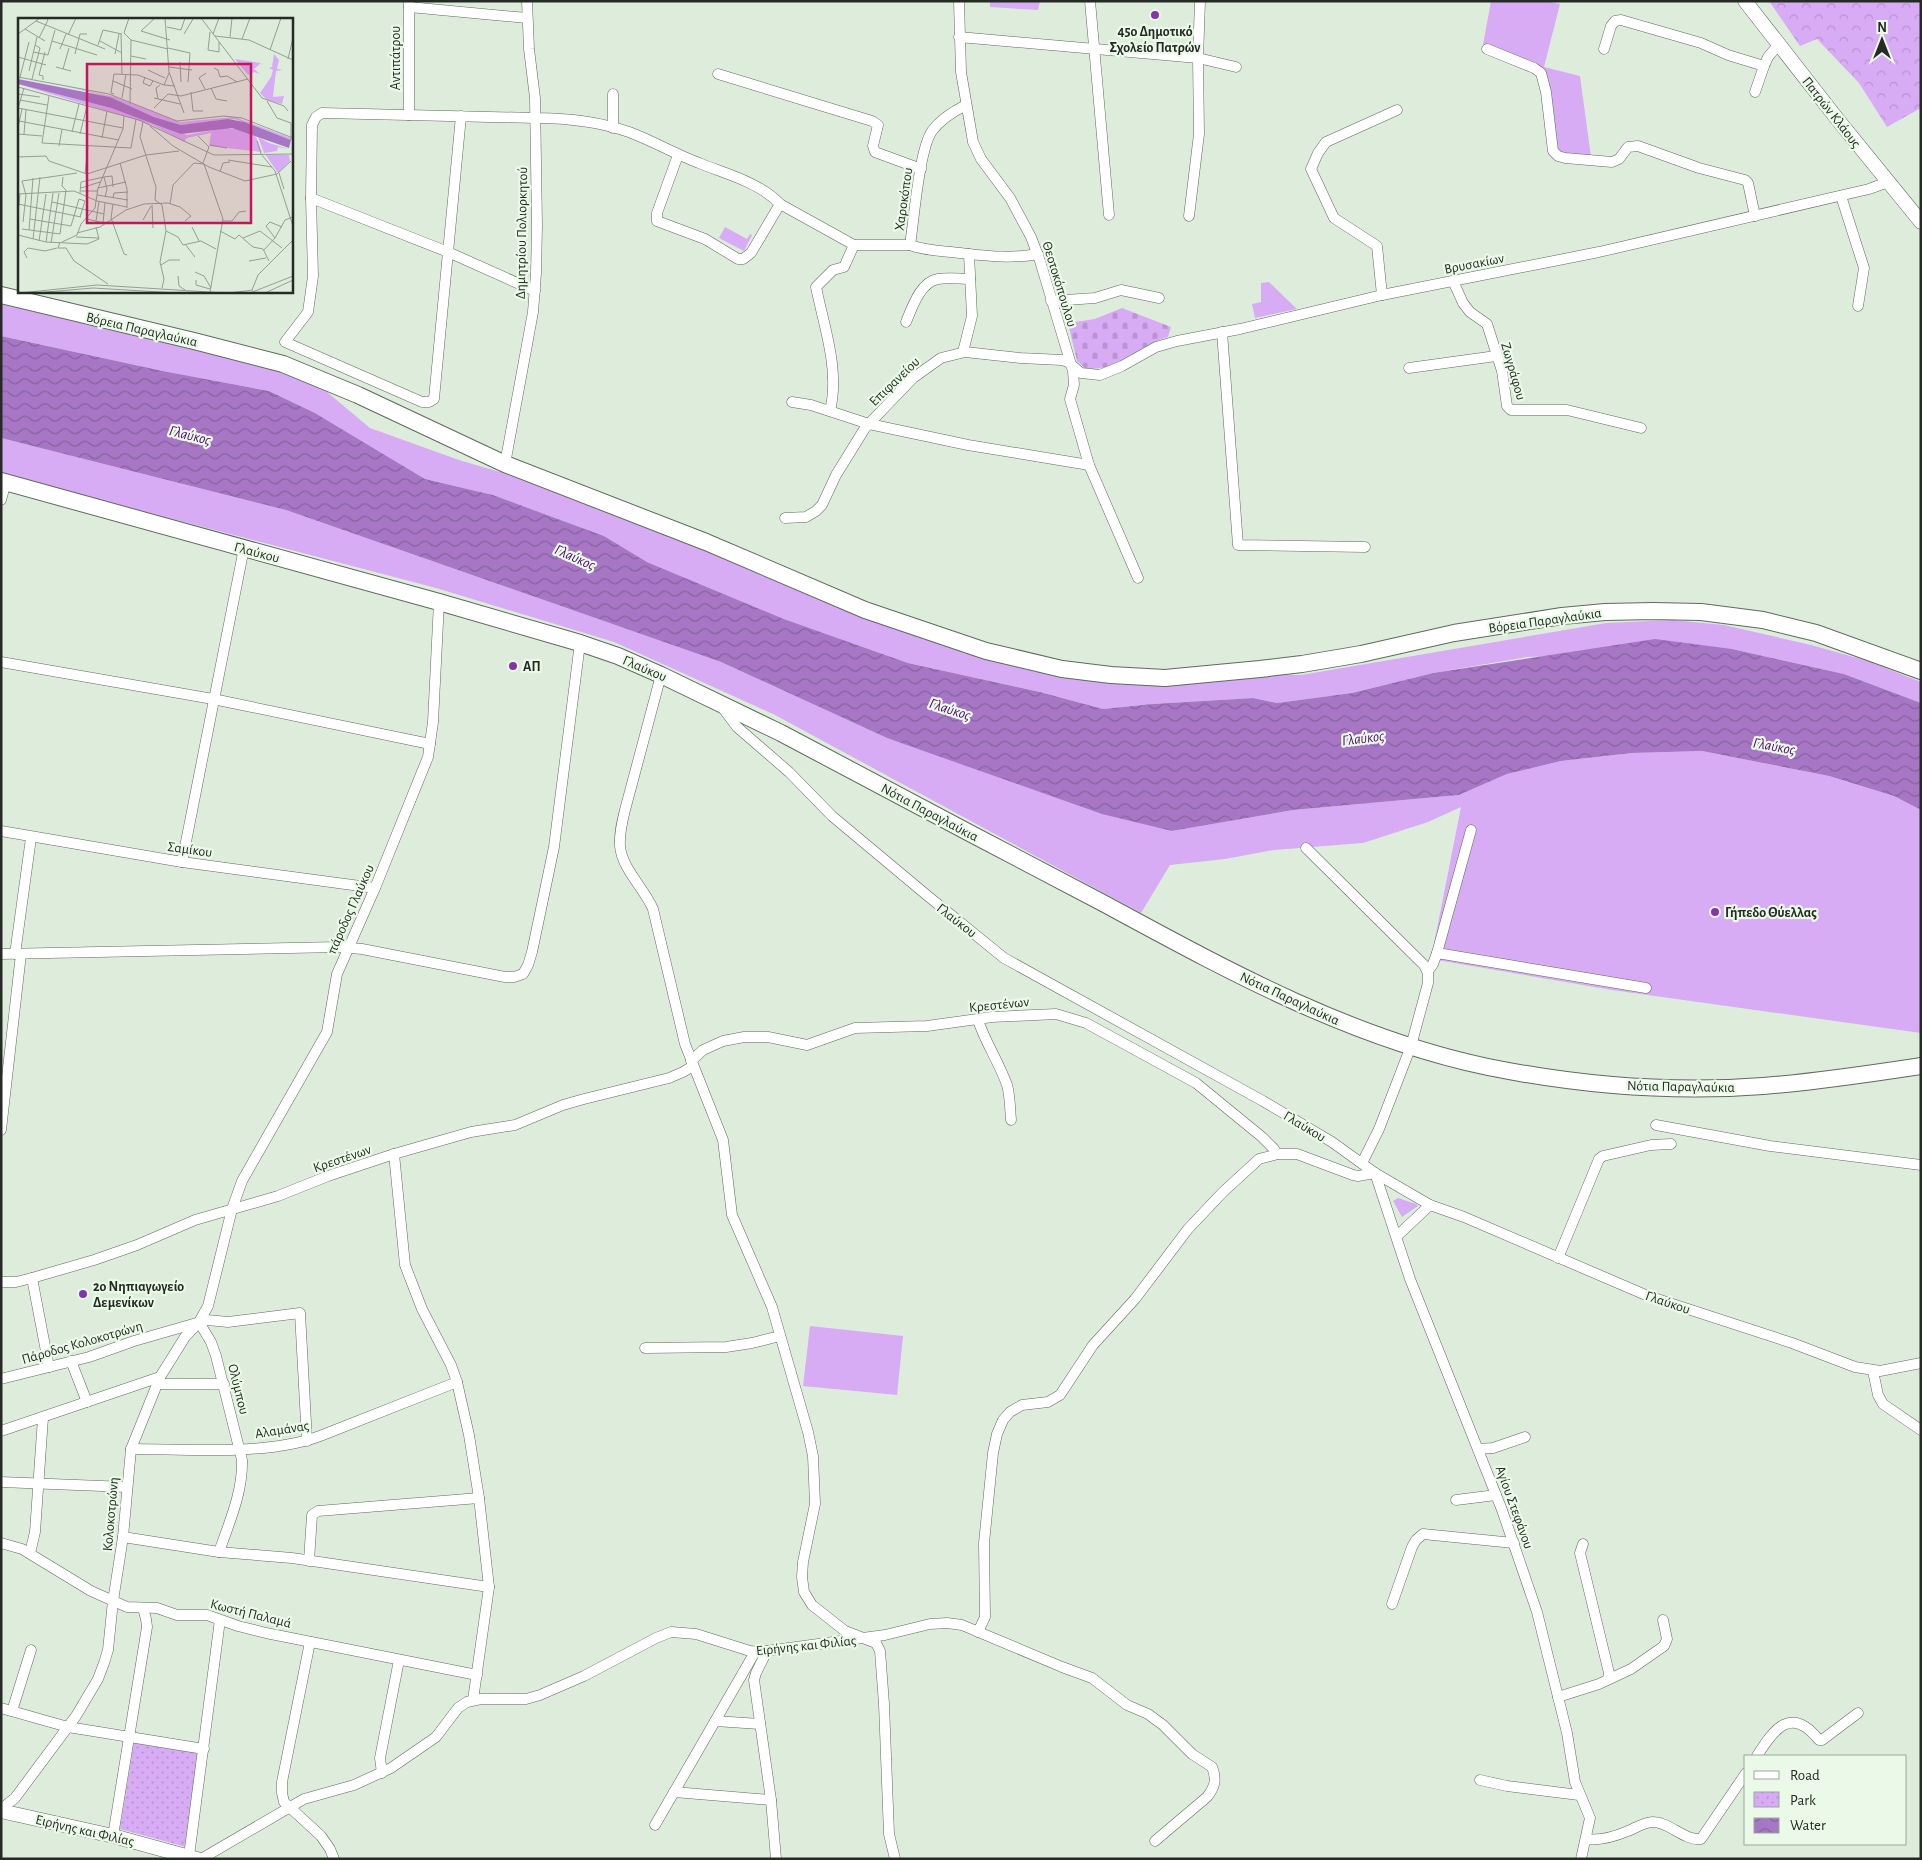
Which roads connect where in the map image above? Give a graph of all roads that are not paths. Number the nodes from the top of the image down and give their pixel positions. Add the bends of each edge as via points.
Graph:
1 (526, 1) edge
2 (959, 1) edge
3 (1090, 1) edge
4 (1200, 1) edge
5 (1746, 1) edge
6 (409, 4) edge
7 (528, 18) junction
8 (959, 37) junction
9 (1779, 44) junction
10 (1095, 49) junction
11 (1486, 49) dead end
12 (1604, 49) dead end
13 (1198, 58) junction
14 (1764, 66) junction
15 (1236, 67) dead end
16 (718, 74) dead end
17 (1755, 92) dead end
18 (613, 94) dead end
19 (966, 105) junction
20 (1397, 110) dead end
21 (409, 115) junction
22 (461, 116) junction
23 (536, 118) junction
24 (613, 128) junction
25 (678, 155) junction
26 (921, 169) junction
27 (1888, 182) junction
28 (1841, 196) junction
29 (311, 198) junction
30 (780, 204) junction
31 (1109, 215) dead end
32 (1189, 216) dead end
33 (1755, 216) junction
34 (1921, 222) edge
35 (854, 245) junction
36 (910, 246) junction
37 (448, 252) junction
38 (969, 254) junction
39 (1038, 254) junction
40 (970, 279) junction
41 (1453, 281) junction
42 (535, 291) junction
43 (1, 295) edge
44 (1382, 295) junction
45 (1159, 298) dead end
46 (1052, 301) junction
47 (1858, 306) dead end
48 (906, 322) dead end
49 (1222, 332) junction
50 (963, 352) junction
51 (1496, 356) junction
52 (1071, 365) junction
53 (1409, 368) dead end
54 (792, 402) dead end
55 (830, 411) junction
56 (868, 424) junction
57 (1641, 428) dead end
58 (505, 464) junction
59 (1089, 465) junction
60 (3, 482) edge
61 (1, 500) edge
62 (785, 518) dead end
63 (1365, 547) dead end
64 (244, 548) junction
65 (1138, 578) dead end
66 (438, 602) junction
67 (580, 644) junction
68 (1, 662) edge
69 (1921, 671) edge
70 (661, 674) junction
71 (213, 699) junction
72 (717, 701) junction
73 (430, 744) junction
74 (1471, 830) dead end
75 (1, 832) edge
76 (31, 838) junction
77 (1306, 848) dead end
78 (182, 862) junction
79 (375, 888) junction
80 (350, 948) junction
81 (1437, 953) junction
82 (1, 954) edge
83 (18, 954) junction
84 (1428, 971) junction
85 (1646, 988) dead end
86 (978, 1020) junction
87 (1411, 1046) junction
88 (692, 1063) junction
89 (1921, 1066) edge
90 (1011, 1120) dead end
91 (1656, 1125) dead end
92 (1, 1130) edge
93 (1671, 1144) dead end
94 (394, 1154) junction
95 (1277, 1154) junction
96 (1362, 1164) junction
97 (1921, 1164) edge
98 (1375, 1173) junction
99 (1430, 1205) junction
100 (232, 1209) junction
101 (1397, 1236) junction
102 (1558, 1258) junction
103 (32, 1278) junction
104 (1, 1282) edge
105 (199, 1322) junction
106 (780, 1336) junction
107 (645, 1348) dead end
108 (71, 1361) junction
109 (1921, 1362) edge
110 (49, 1367) junction
111 (1873, 1371) junction
112 (1, 1379) edge
113 (159, 1381) junction
114 (457, 1382) junction
115 (224, 1384) junction
116 (87, 1402) junction
117 (43, 1418) junction
118 (1921, 1430) edge
119 (1, 1431) edge
120 (1525, 1437) dead end
121 (307, 1441) junction
122 (131, 1449) junction
123 (239, 1449) junction
124 (1478, 1449) junction
125 (1, 1482) edge
126 (38, 1484) junction
127 (127, 1487) junction
128 (1496, 1495) junction
129 (479, 1498) junction
130 (1456, 1500) dead end
131 (123, 1536) junction
132 (1, 1543) edge
133 (1514, 1543) junction
134 (1583, 1544) dead end
135 (219, 1552) junction
136 (30, 1553) junction
137 (309, 1561) junction
138 (489, 1587) junction
139 (113, 1601) junction
140 (1392, 1604) dead end
141 (143, 1608) junction
142 (220, 1620) junction
143 (1663, 1620) dead end
144 (978, 1632) junction
145 (862, 1638) junction
146 (310, 1642) junction
147 (30, 1650) dead end
148 (767, 1651) junction
149 (755, 1652) junction
150 (399, 1660) junction
151 (477, 1674) junction
152 (1608, 1679) junction
153 (1558, 1697) junction
154 (473, 1700) junction
155 (1, 1708) edge
156 (12, 1711) junction
157 (1858, 1713) dead end
158 (716, 1720) junction
159 (760, 1724) junction
160 (68, 1727) junction
161 (129, 1737) junction
162 (204, 1749) junction
163 (1757, 1755) edge
164 (382, 1773) junction
165 (1744, 1776) edge
166 (1480, 1780) dead end
167 (674, 1792) junction
168 (1579, 1795) junction
169 (771, 1800) junction
170 (289, 1807) junction
171 (1, 1810) edge
172 (655, 1825) dead end
173 (112, 1836) junction
174 (1586, 1839) junction
175 (1155, 1841) dead end
176 (195, 1858) edge
177 (334, 1859) edge
178 (776, 1859) edge
179 (895, 1859) edge
180 (1581, 1859) edge

1 - 7 street, Δημητρίου Πολιορκητού
2 - 8 street, Θεοτοκόπουλου
3 - 10 street
4 - 13 street
5 - 9 main road, Πατρών Κλάους
6 - 7 street
6 - 21 street, Αντιπάτρου
7 - 23 street, Δημητρίου Πολιορκητού
8 - 10 street
8 - 19 street, Θεοτοκόπουλου
9 - 14 street
9 - 27 main road, Πατρών Κλάους
10 - 13 street
10 - 31 street
11 - 33 street via 1541,73 1552,148 1558,156 1612,162 1619,159 1628,147 1638,146 1745,180
12 - 14 street via 1611,26 1614,21 1621,20
13 - 15 street
13 - 32 street via 1199,134
14 - 17 street
16 - 26 street via 872,121 878,126 873,146 875,152
18 - 24 street
19 - 26 street, Χαροκόπου via 953,112 932,132
19 - 39 street, Θεοτοκόπουλου via 976,150 1019,212
20 - 44 street via 1326,142 1311,169 1334,218 1377,246
21 - 22 street
21 - 29 street via 322,113 316,117 312,126
22 - 23 street
22 - 37 street
23 - 24 street
23 - 42 street, Δημητρίου Πολιορκητού via 538,226
24 - 25 street
25 - 30 street via 756,186
25 - 30 street via 657,213 658,221 705,239 743,259 752,253
26 - 36 street, Χαροκόπου
27 - 28 street, Βρυσακίων
27 - 34 main road, Πατρών Κλάους
28 - 33 street, Βρυσακίων
28 - 47 street via 1864,268
29 - 37 street
29 - 37 street via 313,276 308,312 286,342 422,402 434,399
30 - 35 street
33 - 41 street, Βρυσακίων
35 - 36 street
35 - 55 street via 844,267 833,270 816,287 833,370 834,394
36 - 38 street, Χαροκόπου
37 - 42 street
38 - 39 street, Χαροκόπου via 1009,258
38 - 40 street
39 - 46 street, Θεοτοκόπουλου
40 - 48 street via 933,281 916,299
40 - 50 street via 972,316
41 - 44 street, Βρυσακίων
41 - 51 street, Ζωγράφου via 1463,303 1486,324
42 - 58 street, Δημητρίου Πολιορκητού
43 - 58 main road, Βόρεια Παραγλαύκια via 283,364 358,395
44 - 49 street, Βρυσακίων
45 - 46 street via 1120,290 1095,298
46 - 52 street, Θεοτοκόπουλου
49 - 52 street, Βρυσακίων via 1164,344 1100,375 1084,374
49 - 63 street via 1238,545
50 - 52 street, Επιφανείου via 1062,360
50 - 56 street, Επιφανείου via 944,356 923,370
51 - 53 street
51 - 57 street, Ζωγράφου via 1511,410 1567,410
52 - 59 street, Θεοτοκόπουλου via 1074,385 1070,399
54 - 55 street
55 - 56 street
56 - 59 street
56 - 62 street, Επιφανείου via 819,508 806,517
58 - 69 main road, Βόρεια Παραγλαύκια via 706,542 865,610 977,648 1062,669 1165,678 1302,664 1454,633 1562,616 1653,611 1700,612 1763,620 1816,633
59 - 65 street, Θεοτοκόπουλου
60 - 61 street
60 - 64 main road, Γλαύκου
64 - 66 main road, Γλαύκου
64 - 71 street
66 - 67 main road, Γλαύκου
66 - 73 street, πάροδος Γλαύκου
67 - 70 main road, Γλαύκου
67 - 80 street via 554,848 532,952 523,974 505,977
68 - 71 street
70 - 72 main road, Γλαύκου
70 - 88 street via 624,810 620,846 624,860 653,909
71 - 73 street
71 - 78 street
72 - 87 main road, Νότια Παραγλαύκια via 1217,964 1336,1020
72 - 96 street, Γλαύκου via 737,728 789,772 832,816 1004,958 1263,1100
73 - 79 street, πάροδος Γλαύκου
74 - 81 street
75 - 76 street, Σαμίκου
76 - 78 street, Σαμίκου
76 - 83 street
77 - 84 street
78 - 79 street, Σαμίκου
79 - 80 street, πάροδος Γλαύκου
80 - 83 street
80 - 100 street, πάροδος Γλαύκου via 336,974 327,1032 247,1169
81 - 84 street
81 - 85 street
82 - 83 street
83 - 92 street
84 - 87 street via 1428,983
86 - 88 street, Κρεστένων via 927,1026 855,1028 807,1045 760,1036 737,1038 703,1050
86 - 90 street via 1008,1088
86 - 95 street, Κρεστένων via 1056,1014 1086,1023 1196,1083 1262,1137
87 - 89 main road, Νότια Παραγλαύκια via 1520,1072 1668,1088 1763,1086
87 - 96 street
88 - 94 street, Κρεστένων via 683,1072 669,1078 563,1105 522,1123 471,1132
88 - 106 street via 723,1140 732,1215 765,1289
91 - 97 street via 1770,1146
93 - 102 street via 1651,1145 1599,1159
94 - 100 street, Κρεστένων
94 - 114 street via 406,1265 422,1309
95 - 98 street via 1293,1153 1311,1158 1352,1175
95 - 144 street via 1259,1159 1188,1228 1135,1299 1093,1345 1060,1395 1048,1402 1022,1405 1003,1420 993,1452 984,1543 985,1617
96 - 98 street, Γλαύκου
98 - 99 street, Γλαύκου
98 - 101 street, Αγίου Στεφάνου
99 - 101 street
99 - 102 street, Γλαύκου
100 - 103 street, Κρεστένων via 107,1255
100 - 105 street, Κολοκοτρώνη via 213,1291
101 - 124 street, Αγίου Στεφάνου via 1410,1279
102 - 111 street, Γλαύκου via 1648,1296 1855,1368
103 - 104 street, Κρεστένων
103 - 110 street
105 - 108 street, Πάροδος Κολοκοτρώνη
105 - 113 street, Κολοκοτρώνη via 185,1337
105 - 115 street, Ολύμπου via 211,1342
105 - 121 street, Πάροδος Κολοκοτρώνη via 228,1322 300,1313
106 - 107 street via 726,1347
106 - 145 street via 808,1432 813,1465 815,1504 802,1568 804,1592 814,1607 845,1631
108 - 110 street, Πάροδος Κολοκοτρώνη
108 - 116 street
109 - 111 street, Γλαύκου
110 - 112 street, Πάροδος Κολοκοτρώνη
111 - 118 street via 1883,1404
113 - 115 street
113 - 116 street
113 - 122 street, Κολοκοτρώνη
114 - 121 street, Αλαμάνας
114 - 129 street
115 - 123 street, Ολύμπου
116 - 117 street
117 - 119 street
117 - 126 street
120 - 124 street via 1493,1448
121 - 123 street, Αλαμάνας
122 - 123 street, Αλαμάνας
122 - 127 street, Κολοκοτρώνη
123 - 135 street, Ολύμπου via 240,1483
124 - 128 street, Αγίου Στεφάνου
125 - 126 street
126 - 127 street
126 - 136 street via 35,1532
127 - 131 street, Κολοκοτρώνη
128 - 130 street
128 - 133 street, Αγίου Στεφάνου
129 - 137 street via 318,1511 312,1515
129 - 138 street
131 - 135 street
131 - 139 street, Κολοκοτρώνη
132 - 136 street, Κωστή Παλαμά
133 - 140 street via 1423,1534 1412,1547
133 - 153 street, Αγίου Στεφάνου via 1537,1612
134 - 152 street via 1580,1553
135 - 137 street
136 - 139 street, Κωστή Παλαμά
137 - 138 street
138 - 151 street
139 - 141 street, Κωστή Παλαμά via 130,1608
139 - 160 street, Κολοκοτρώνη via 104,1663
141 - 142 street, Κωστή Παλαμά via 157,1608 177,1615 207,1615
141 - 161 street via 147,1626
142 - 146 street, Κωστή Παλαμά
142 - 162 street
143 - 152 street via 1668,1639 1664,1646 1631,1669
144 - 145 street, Ειρήνης και Φιλίας via 962,1625 942,1623
144 - 175 street, Ειρήνης και Φιλίας via 1092,1678 1125,1704 1164,1725 1192,1754 1212,1766 1216,1782 1207,1797
145 - 148 street, Ειρήνης και Φιλίας
145 - 179 street via 876,1644 882,1657 889,1834
146 - 150 street, Κωστή Παλαμά
146 - 170 street via 282,1782 282,1798
147 - 156 street
148 - 149 street, Ειρήνης και Φιλίας
148 - 159 street via 754,1680
149 - 154 street, Ειρήνης και Φιλίας via 691,1633 671,1632 573,1682 540,1695 526,1699
149 - 158 street
150 - 151 street, Κωστή Παλαμά
150 - 164 street via 380,1758
151 - 154 street
152 - 153 street
153 - 168 street, Αγίου Στεφάνου
154 - 164 street via 460,1706 436,1737
155 - 156 street
156 - 160 street
157 - 163 street via 1822,1740 1802,1724 1783,1725
158 - 159 street
158 - 167 street
159 - 169 street
160 - 161 street
160 - 171 street, Κολοκοτρώνη via 12,1802
161 - 162 street
161 - 173 street
162 - 176 street
164 - 170 street via 354,1785 308,1797
165 - 174 street via 1701,1839 1653,1822 1624,1833
166 - 168 street
167 - 169 street
167 - 172 street
168 - 174 street, Αγίου Στεφάνου via 1590,1818
169 - 178 street
170 - 176 street
170 - 177 street via 321,1836
171 - 173 main road, Ειρήνης και Φιλίας
173 - 176 main road, Ειρήνης και Φιλίας
174 - 180 street, Αγίου Στεφάνου

